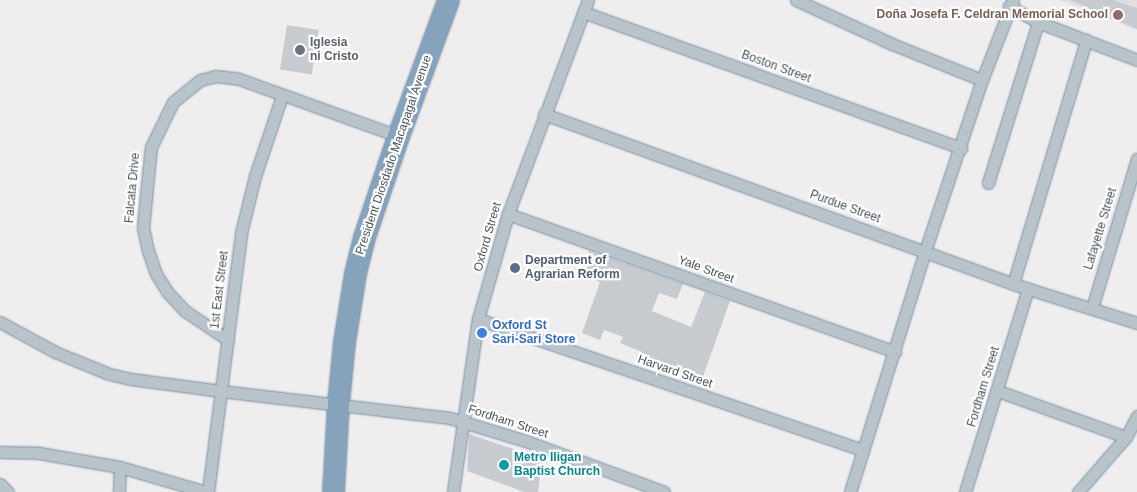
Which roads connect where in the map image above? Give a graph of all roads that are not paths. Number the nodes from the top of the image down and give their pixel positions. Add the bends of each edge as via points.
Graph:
1 (448, 0) edge
2 (588, 0) edge
3 (796, 0) edge
4 (1011, 3) edge
5 (582, 12) junction
6 (1038, 22) junction
7 (1086, 40) junction
8 (1137, 60) edge
9 (982, 80) junction
10 (282, 96) junction
11 (544, 114) junction
12 (398, 136) junction
13 (961, 148) junction
14 (1137, 159) edge
15 (988, 184) dead end
16 (508, 214) junction
17 (925, 251) junction
18 (1013, 284) junction
19 (1028, 289) junction
20 (1092, 308) junction
21 (478, 319) junction
22 (0, 322) edge
23 (1137, 323) edge
24 (228, 340) junction
25 (895, 352) junction
26 (998, 390) junction
27 (221, 391) junction
28 (338, 403) junction
29 (1137, 416) edge
30 (463, 421) junction
31 (1126, 437) junction
32 (864, 450) junction
33 (0, 452) edge
34 (120, 467) junction
35 (0, 484) edge
36 (8, 492) edge
37 (118, 492) edge
38 (207, 492) edge
39 (333, 492) edge
40 (453, 492) edge
41 (664, 492) edge
42 (850, 492) edge
43 (966, 492) edge
44 (1078, 492) edge

1 - 12 highway, President Diosdado Macapagal Avenue
2 - 5 street, Oxford Street
3 - 9 street
4 - 6 street
4 - 9 street
5 - 11 street, Oxford Street
5 - 13 street, Boston Street
6 - 7 street
6 - 15 street
7 - 8 street
7 - 18 street
9 - 13 street
10 - 12 street, Falcata Drive
10 - 24 street, 1st East Street via 255,176 241,233
10 - 24 street, Falcata Drive via 239,80 216,76 200,80 173,102 151,148 143,228 156,274 168,293 185,310
11 - 16 street, Oxford Street
11 - 17 street, Purdue Street
12 - 28 highway, President Diosdado Macapagal Avenue via 355,273
13 - 17 street
14 - 20 street, Lafayette Street
16 - 21 street, Oxford Street
16 - 25 street, Yale Street
17 - 18 street, Purdue Street
17 - 25 street
18 - 19 street, Purdue Street
19 - 20 street, Purdue Street
19 - 26 street, Fordham Street
20 - 23 street, Purdue Street
21 - 30 street, Oxford Street
21 - 32 street, Harvard Street
22 - 27 street, Fordham Street via 55,352 109,374
24 - 27 street, 1st East Street
25 - 32 street
26 - 31 street
26 - 43 street, Fordham Street
27 - 28 street, Fordham Street
27 - 38 street, 1st East Street
28 - 30 street, Fordham Street
28 - 39 highway, President Diosdado Macapagal Avenue
29 - 31 street
30 - 40 street, Oxford Street
30 - 41 street, Fordham Street
31 - 44 street
32 - 42 street
33 - 34 street via 39,453
34 - 37 street
34 - 38 street
35 - 36 street

